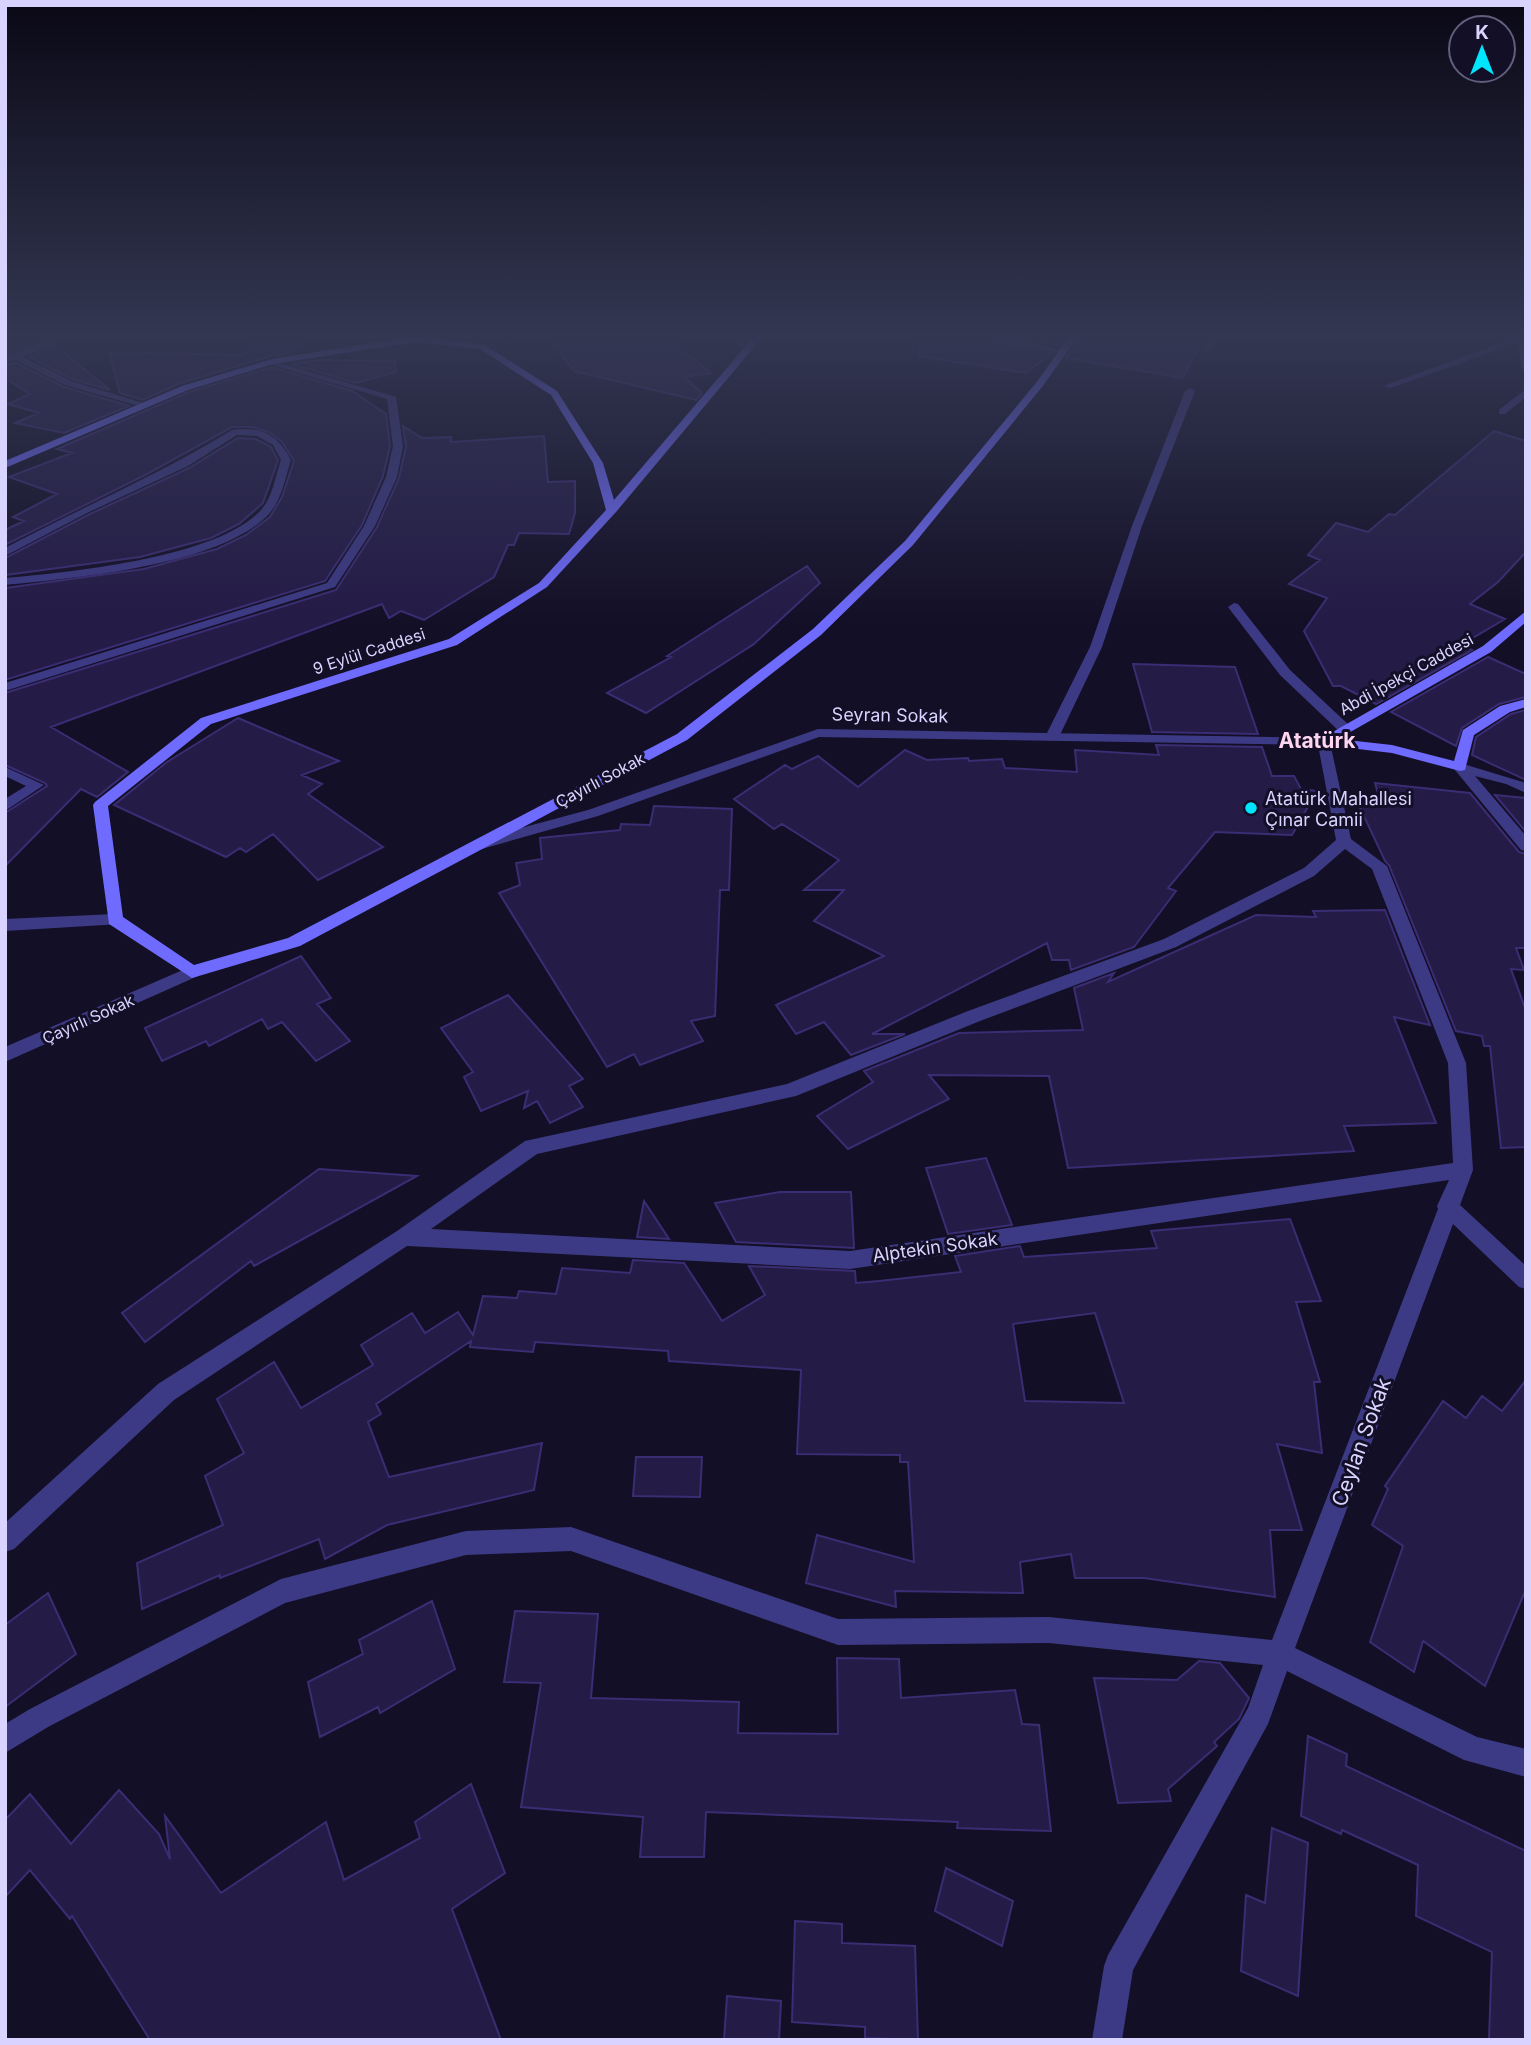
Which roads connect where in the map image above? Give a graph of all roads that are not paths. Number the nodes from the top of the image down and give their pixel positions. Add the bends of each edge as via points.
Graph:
1 (83, 430) edge
2 (396, 430) edge
3 (578, 430) edge
4 (679, 430) edge
5 (1002, 430) edge
6 (1175, 430) edge
7 (5, 465) edge
8 (612, 510) junction
9 (5, 553) edge
10 (5, 582) edge
11 (1234, 607) dead end
12 (1526, 615) edge
13 (5, 687) edge
14 (1526, 703) edge
15 (1345, 729) junction
16 (1052, 737) junction
17 (1324, 741) junction
18 (1460, 767) junction
19 (5, 771) edge
20 (1526, 789) edge
21 (5, 806) edge
22 (1343, 841) junction
23 (474, 846) junction
24 (1526, 846) edge
25 (115, 920) junction
26 (5, 925) edge
27 (192, 972) junction
28 (5, 1055) edge
29 (1463, 1170) junction
30 (1447, 1206) junction
31 (404, 1237) junction
32 (1526, 1280) edge
33 (5, 1541) edge
34 (1280, 1654) junction
35 (5, 1740) edge
36 (1526, 1763) edge
37 (1107, 2040) edge

1 - 7 street
2 - 13 street via 396,460 355,555 331,585
3 - 8 street via 598,463
4 - 8 street, 9 Eylül Caddesi
5 - 23 street, Çayırlı Sokak via 909,543 817,632 682,737
6 - 16 street via 1096,647
8 - 25 street, 9 Eylül Caddesi via 543,585 453,642 206,721 100,805
9 - 10 street via 184,464 235,432 260,433 277,443 286,460 265,512 234,532 188,551
11 - 15 street via 1284,673
12 - 15 street, Abdi İpekçi Caddesi via 1487,649
14 - 18 street via 1505,709 1468,733
15 - 17 street, Abdi İpekçi Caddesi
16 - 17 street, Seyran Sokak
16 - 23 street, Seyran Sokak via 818,733 593,813
17 - 18 street, Abdi İpekçi Caddesi via 1392,749
17 - 22 street
18 - 20 street
18 - 24 street
19 - 21 street via 37,785
22 - 29 street, Ceylan Sokak via 1379,866 1457,1063
22 - 31 street via 1309,872 1170,943 789,1091 532,1147
23 - 27 street, Çayırlı Sokak via 294,942
25 - 26 street
25 - 27 street
27 - 28 street, Çayırlı Sokak
29 - 30 street, Ceylan Sokak
29 - 31 street, Alptekin Sokak via 850,1260
30 - 32 street
30 - 34 street, Ceylan Sokak
31 - 33 street via 166,1392
34 - 35 street via 1049,1630 838,1632 571,1539 467,1543 281,1592
34 - 36 street via 1474,1750
34 - 37 street, Ceylan Sokak via 1259,1715 1119,1966

